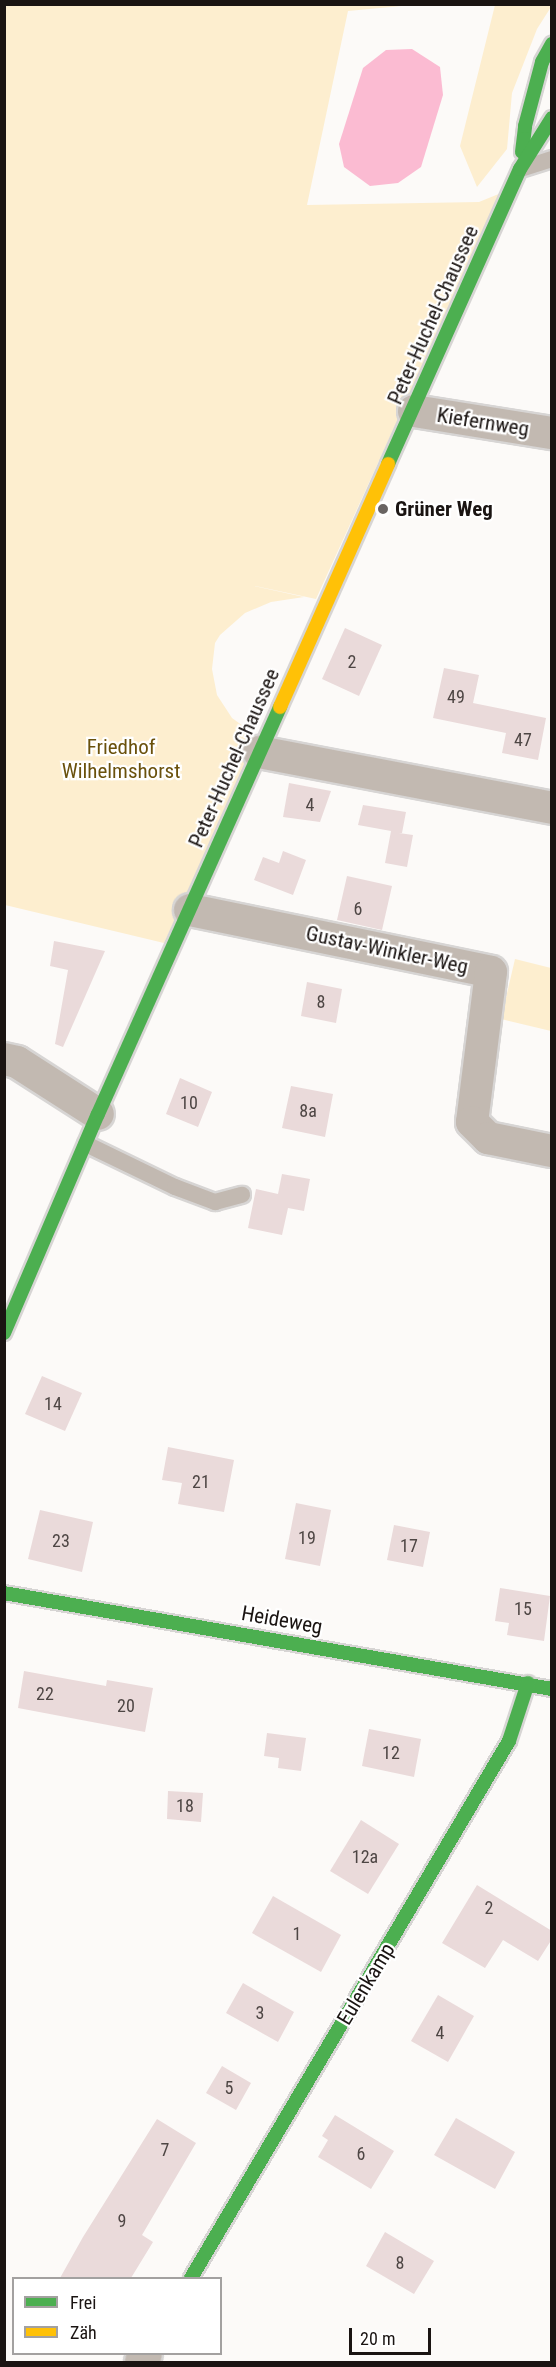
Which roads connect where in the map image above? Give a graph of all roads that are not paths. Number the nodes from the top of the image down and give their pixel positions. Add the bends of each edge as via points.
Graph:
1 (552, 44) edge
2 (552, 118) edge
3 (552, 159) edge
4 (520, 169) junction
5 (414, 411) junction
6 (552, 434) edge
7 (259, 752) junction
8 (552, 808) edge
9 (190, 910) junction
10 (4, 1059) edge
11 (98, 1114) junction
12 (86, 1144) junction
13 (552, 1151) edge
14 (242, 1195) dead end
15 (4, 1333) edge
16 (4, 1593) edge
17 (528, 1683) junction
18 (552, 1689) edge
19 (192, 2277) edge

1 - 4 street via 542,62 525,126
2 - 4 street
3 - 4 lane
4 - 5 street, Peter-Huchel-Chaussee
5 - 6 street, Kiefernweg
5 - 7 street, Peter-Huchel-Chaussee
7 - 8 street
7 - 9 street, Peter-Huchel-Chaussee
9 - 11 street, Peter-Huchel-Chaussee
9 - 13 street, Gustav-Winkler-Weg via 491,972 472,1122 488,1138
10 - 11 street via 17,1062
11 - 12 street, Peter-Huchel-Chaussee
12 - 14 lane via 215,1202
12 - 15 street, Peter-Huchel-Chaussee
16 - 17 street, Heideweg
17 - 18 street, Heideweg
17 - 19 street, Eulenkamp via 509,1741

